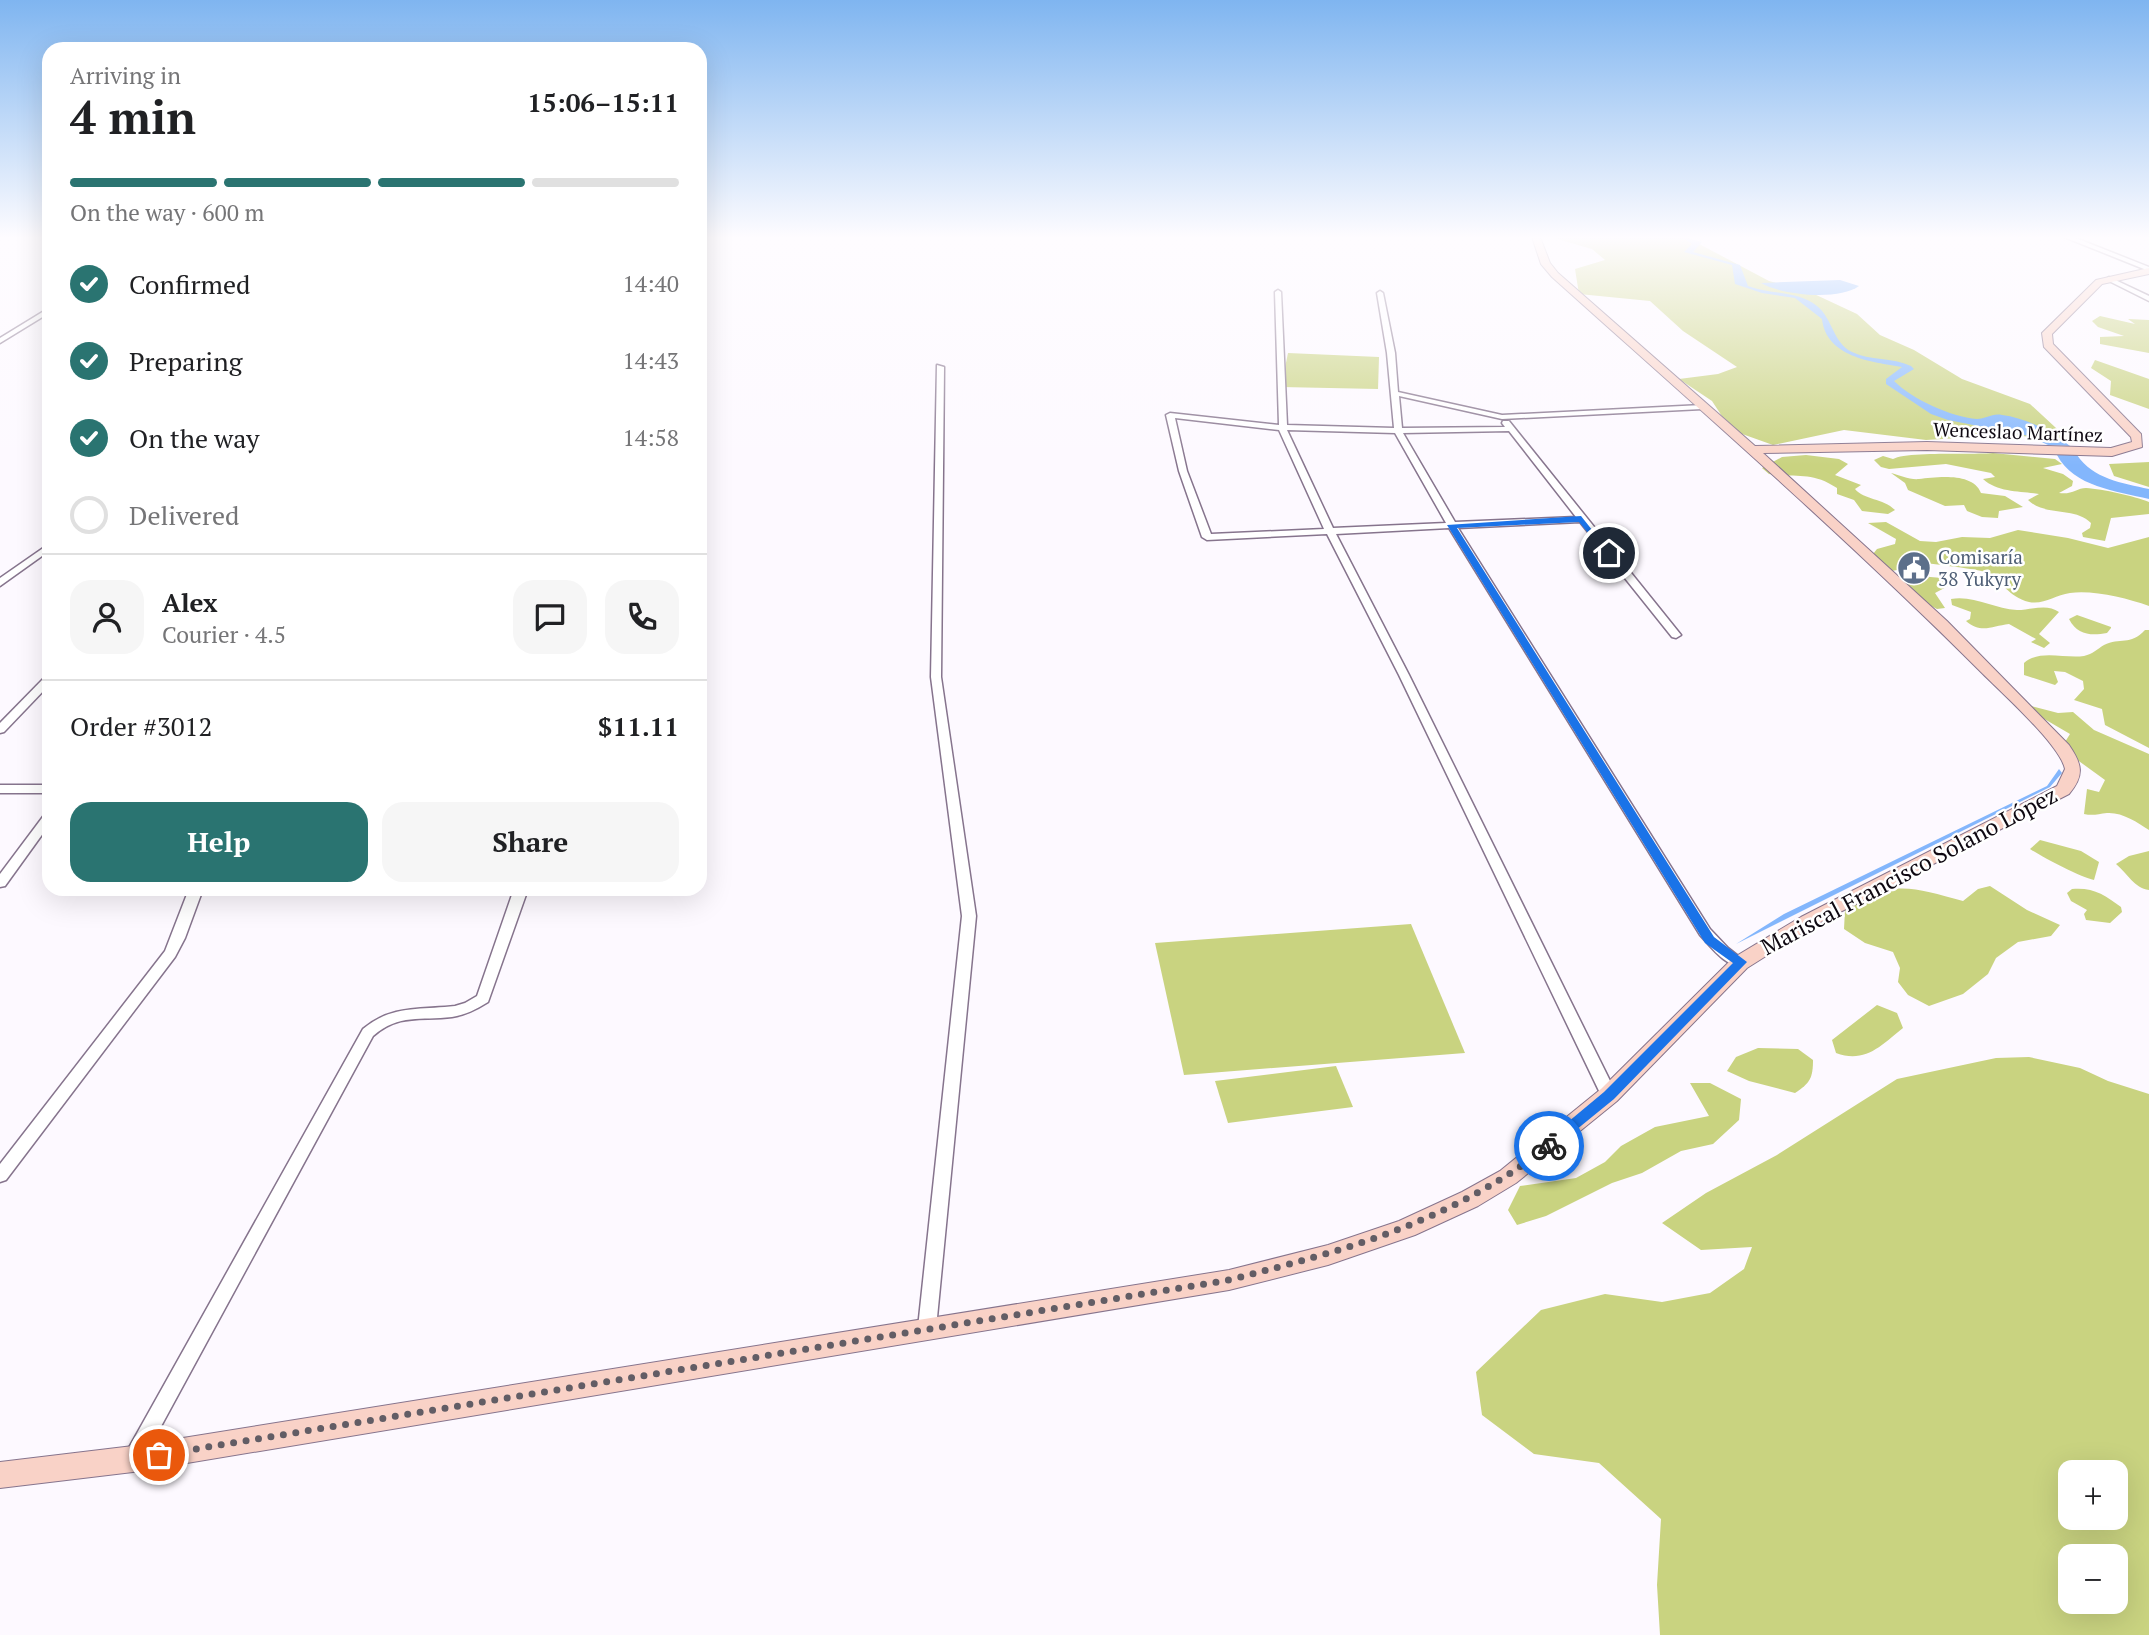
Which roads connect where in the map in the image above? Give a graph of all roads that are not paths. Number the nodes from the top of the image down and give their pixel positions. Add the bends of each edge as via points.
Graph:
1 (1279, 313) edge
2 (1384, 313) edge
3 (1598, 313) edge
4 (2066, 313) edge
5 (42, 314) edge
6 (0, 341) edge
7 (940, 367) dead end
8 (1394, 393) junction
9 (1702, 407) junction
10 (1502, 417) junction
11 (1509, 429) junction
12 (1283, 430) junction
13 (1398, 432) junction
14 (1750, 450) junction
15 (1581, 519) junction
16 (1451, 525) junction
17 (1330, 531) junction
18 (42, 552) edge
19 (0, 583) edge
20 (1676, 635) dead end
21 (42, 686) edge
22 (0, 730) edge
23 (0, 789) edge
24 (42, 789) edge
25 (42, 826) edge
26 (0, 883) edge
27 (193, 896) edge
28 (520, 896) edge
29 (1741, 962) junction
30 (1609, 1095) junction
31 (0, 1176) edge
32 (927, 1328) junction
33 (133, 1459) junction
34 (0, 1475) edge

1 - 12 street
2 - 8 street
3 - 9 street, Mariscal Francisco Solano López
4 - 14 street, Wenceslao Martínez via 2047,333 2048,345 2137,436 2138,444 2091,452 1927,446
5 - 6 street
7 - 32 street via 936,677 969,916
8 - 10 street
8 - 13 street
9 - 10 street
9 - 14 street, Mariscal Francisco Solano López
10 - 11 street
11 - 13 street
11 - 15 street
12 - 13 street
12 - 17 street
12 - 17 street via 1170,415 1182,471 1207,537
13 - 16 street
14 - 29 street, Mariscal Francisco Solano López via 1973,653 2063,748 2075,771 2072,780 2047,800 1808,921
15 - 16 street
15 - 20 street
16 - 17 street
16 - 29 street via 1710,940
17 - 30 street
18 - 19 street
21 - 22 street
23 - 24 street
25 - 26 street
27 - 31 street via 177,943
28 - 33 street via 483,999 461,1011 397,1015 368,1033
29 - 30 street, Mariscal Francisco Solano López
30 - 32 street, Mariscal Francisco Solano López via 1508,1177 1470,1199 1407,1228 1328,1255 1229,1280
32 - 33 street, Mariscal Francisco Solano López
33 - 34 street, Mariscal Francisco Solano López

